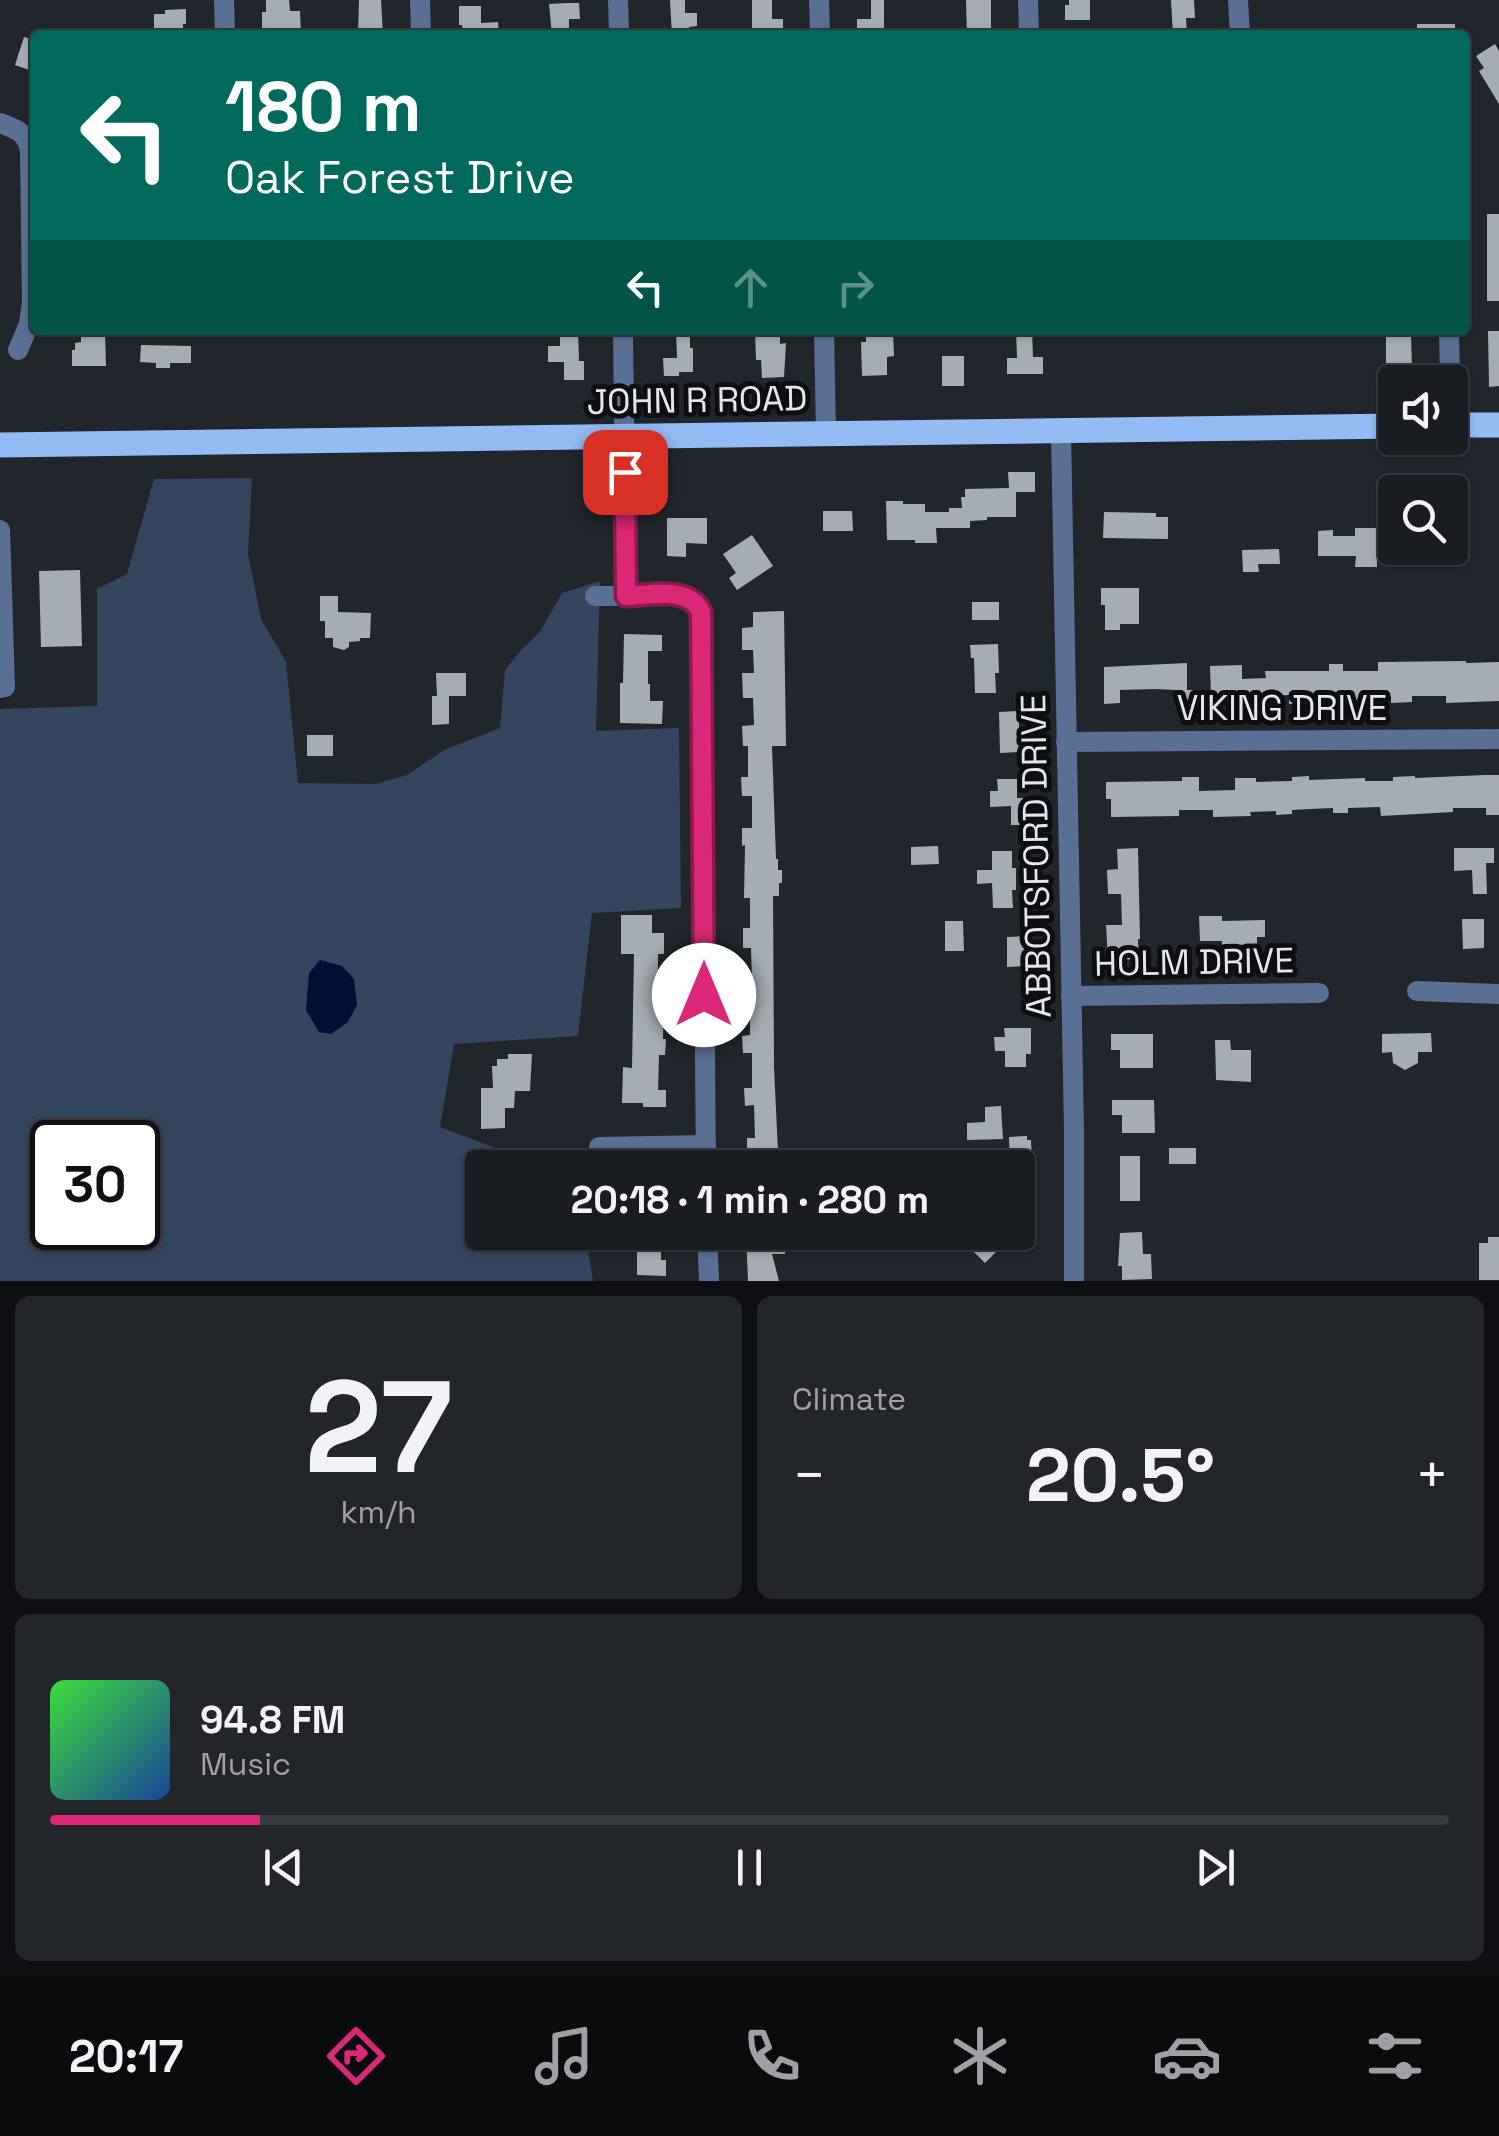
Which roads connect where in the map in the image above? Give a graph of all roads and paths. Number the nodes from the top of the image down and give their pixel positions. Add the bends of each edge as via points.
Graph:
1 (224, 0) edge
2 (420, 0) edge
3 (618, 0) edge
4 (820, 0) edge
5 (1028, 0) edge
6 (1238, 0) edge
7 (225, 30) edge
8 (421, 30) edge
9 (619, 30) edge
10 (820, 30) edge
11 (1029, 30) edge
12 (1240, 30) edge
13 (0, 123) edge
14 (30, 152) edge
15 (30, 317) edge
16 (623, 335) edge
17 (824, 335) edge
18 (1450, 335) edge
19 (18, 350) dead end
20 (1450, 365) edge
21 (1499, 425) edge
22 (1378, 426) edge
23 (1468, 426) edge
24 (1061, 430) junction
25 (826, 434) junction
26 (625, 437) junction
27 (0, 445) edge
28 (0, 530) edge
29 (595, 596) dead end
30 (626, 596) junction
31 (0, 688) edge
32 (1499, 739) edge
33 (1066, 742) junction
34 (1417, 991) dead end
35 (1318, 993) dead end
36 (1499, 994) edge
37 (1071, 996) junction
38 (706, 1145) junction
39 (599, 1147) dead end
40 (706, 1150) edge
41 (708, 1250) edge
42 (709, 1281) edge
43 (1074, 1281) edge

1 - 7 street
2 - 8 street
3 - 9 street
4 - 10 street
5 - 11 street
6 - 12 street
13 - 14 street via 22,133
15 - 19 street
16 - 26 street
17 - 25 street
18 - 20 street
21 - 23 main road
22 - 24 main road, JOHN R ROAD
24 - 25 main road, JOHN R ROAD
24 - 33 street, ABBOTSFORD DRIVE
25 - 26 main road, JOHN R ROAD
26 - 27 main road, JOHN R ROAD
26 - 30 street
28 - 31 street
29 - 30 street
30 - 38 street via 684,595 701,612
32 - 33 street, VIKING DRIVE
33 - 37 street, ABBOTSFORD DRIVE
34 - 36 street
35 - 37 street, HOLM DRIVE
37 - 43 street, ABBOTSFORD DRIVE
38 - 39 street
38 - 40 street
41 - 42 street

